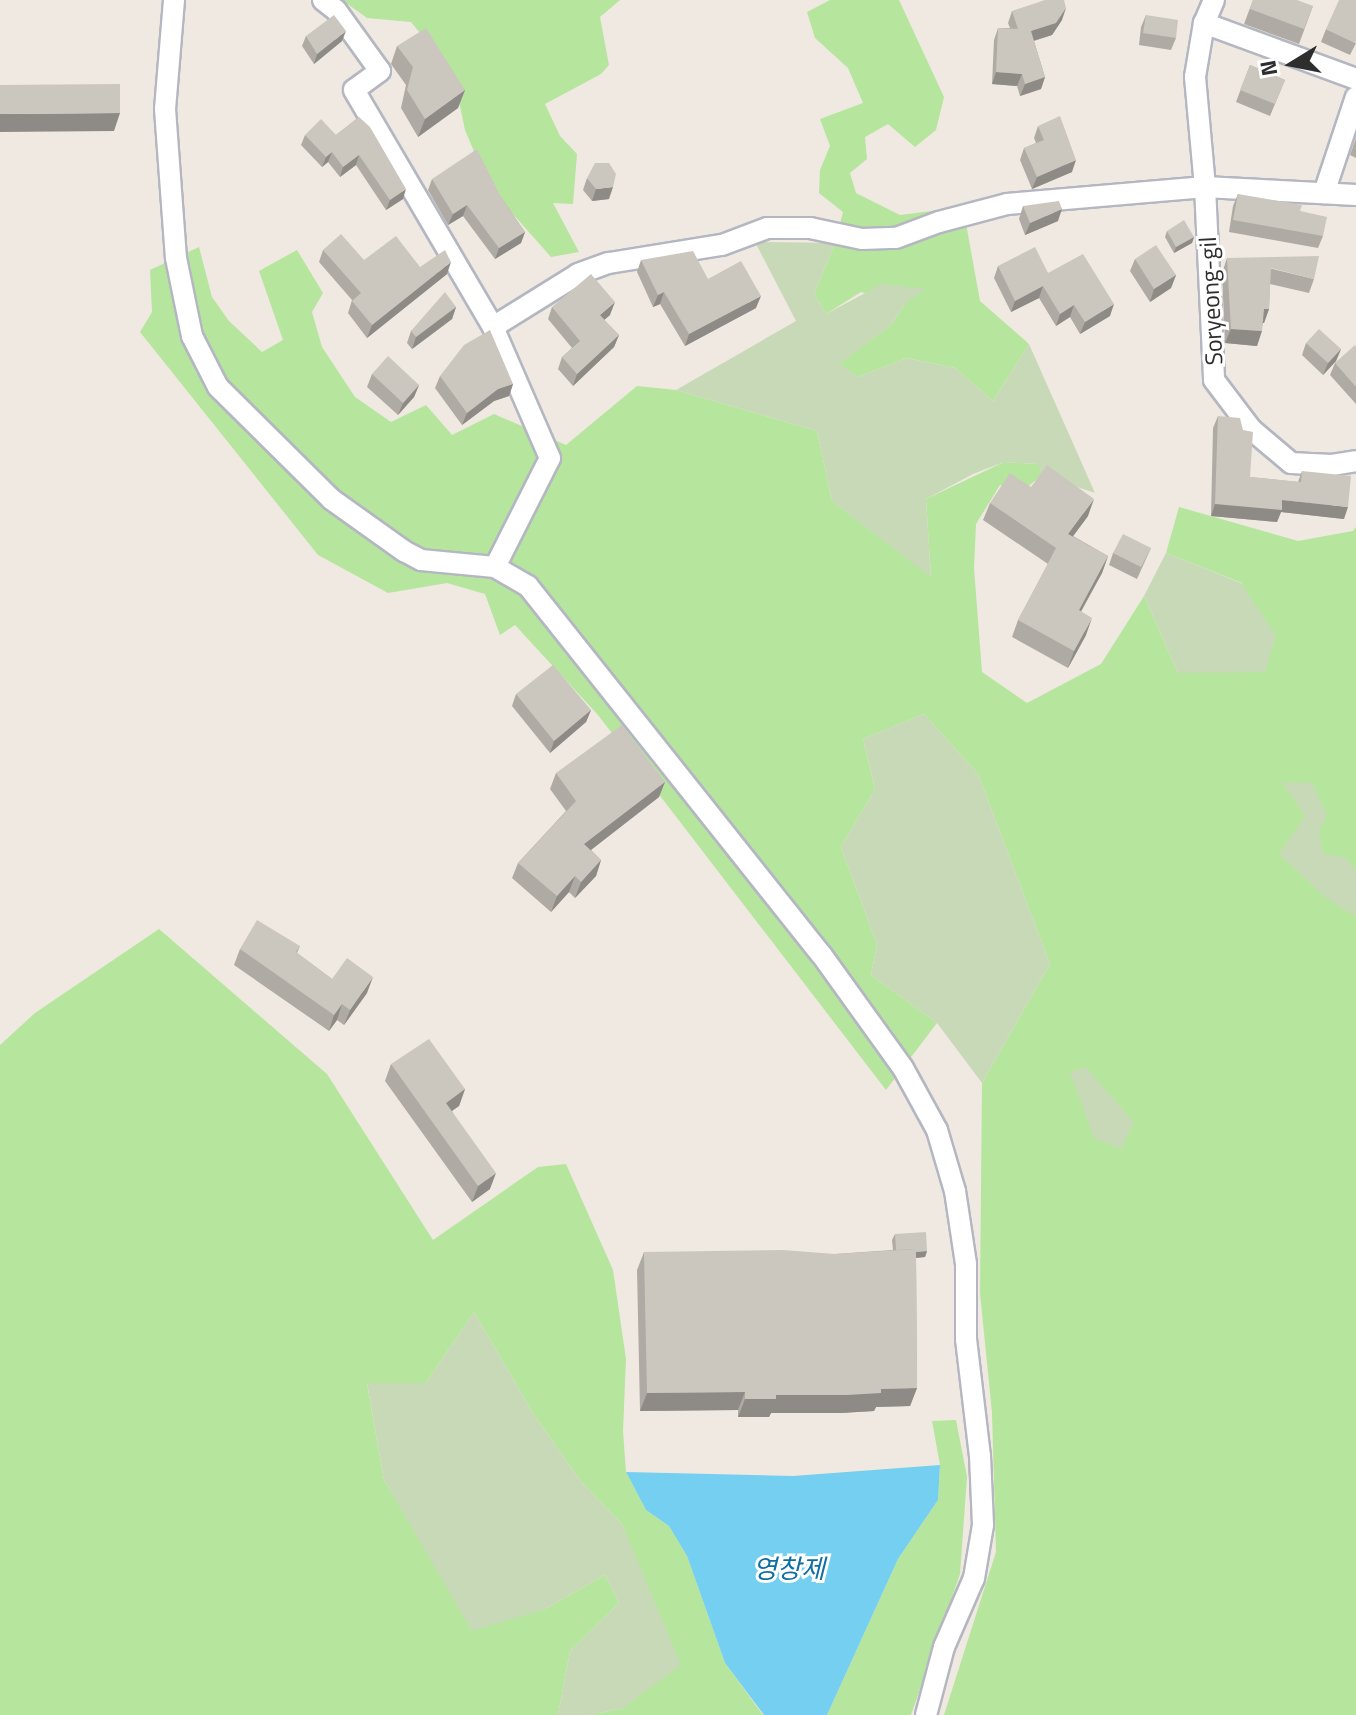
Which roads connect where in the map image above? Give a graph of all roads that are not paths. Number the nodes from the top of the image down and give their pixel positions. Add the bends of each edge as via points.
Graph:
1 (174, 0) edge
2 (323, 0) edge
3 (1214, 0) edge
4 (1204, 23) junction
5 (1356, 79) edge
6 (1356, 97) edge
7 (1205, 187) junction
8 (1324, 193) junction
9 (1356, 195) edge
10 (493, 327) junction
11 (1356, 461) edge
12 (495, 567) junction
13 (926, 1715) edge

1 - 12 street via 165,109 176,258 192,336 218,387 331,499 392,543 421,560
2 - 10 street via 380,71 354,90
3 - 4 street, Soryeong-gil
4 - 5 street
4 - 7 street, Soryeong-gil via 1195,77
6 - 8 street
7 - 8 street
7 - 10 street via 1007,204 896,238 767,228 722,245 609,263 578,274
7 - 11 street, Soryeong-gil via 1214,380 1252,430 1291,463
8 - 9 street
10 - 12 street via 550,458
12 - 13 street via 528,586 821,954 903,1068 937,1130 955,1191 966,1264 966,1339 983,1525 974,1578 944,1647

